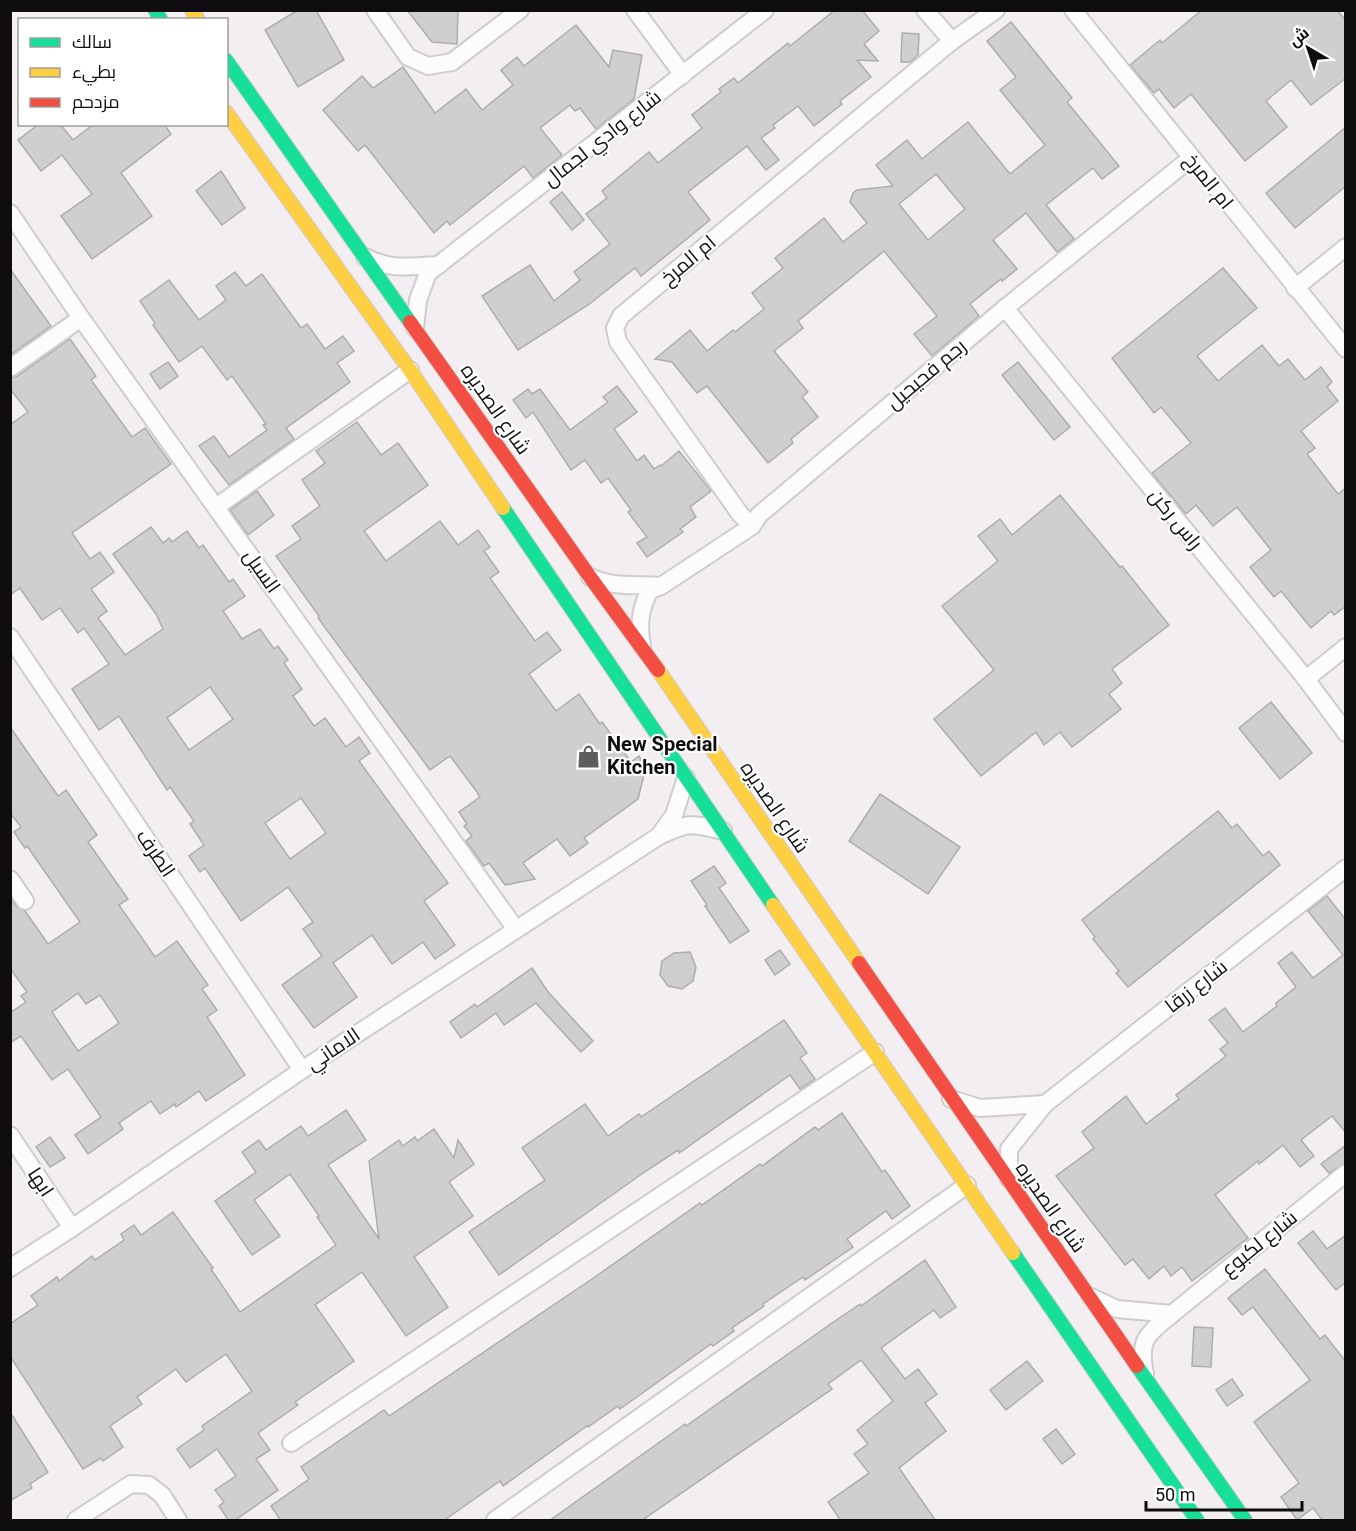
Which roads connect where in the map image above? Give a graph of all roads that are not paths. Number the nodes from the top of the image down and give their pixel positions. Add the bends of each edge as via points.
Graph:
1 (375, 10) edge
2 (520, 10) edge
3 (635, 10) edge
4 (765, 10) edge
5 (925, 10) edge
6 (996, 10) edge
7 (1073, 10) edge
8 (952, 41) junction
9 (228, 63) edge
10 (683, 75) junction
11 (228, 115) edge
12 (1191, 158) junction
13 (10, 213) edge
14 (1346, 247) edge
15 (364, 256) junction
16 (440, 265) junction
17 (1295, 288) junction
18 (1005, 308) junction
19 (81, 318) junction
20 (415, 328) junction
21 (1346, 349) edge
22 (10, 368) edge
23 (410, 370) junction
24 (216, 507) junction
25 (752, 526) junction
26 (590, 577) junction
27 (660, 586) junction
28 (10, 637) edge
29 (642, 646) junction
30 (1346, 647) edge
31 (1305, 678) junction
32 (1346, 733) edge
33 (686, 778) junction
34 (723, 831) junction
35 (658, 836) junction
36 (1346, 868) edge
37 (10, 879) edge
38 (25, 902) dead end
39 (515, 928) junction
40 (875, 1052) junction
41 (302, 1070) junction
42 (951, 1099) junction
43 (1045, 1104) junction
44 (10, 1135) edge
45 (1346, 1173) edge
46 (1009, 1179) junction
47 (967, 1185) junction
48 (72, 1228) junction
49 (10, 1268) edge
50 (1090, 1297) junction
51 (1172, 1314) junction
52 (1146, 1377) junction
53 (291, 1443) dead end
54 (75, 1521) edge
55 (178, 1521) edge
56 (495, 1521) edge
57 (1197, 1521) edge
58 (1245, 1521) edge

1 - 2 street via 408,57 428,66 452,62
3 - 10 street
4 - 10 street, شارع وادي لجمال
5 - 8 street
6 - 8 street, ام المرخ
7 - 12 street, ام المرخ
8 - 25 street, ام المرخ via 621,316 615,328 618,342
9 - 15 main road, شارع الصديره
10 - 16 street, شارع وادي لجمال
11 - 23 main road
12 - 17 street, ام المرخ
12 - 18 street, رجم فحيحيل
13 - 19 street, السيل
14 - 17 street
15 - 16 street via 392,267
15 - 20 main road, شارع الصديره
16 - 20 street, شارع وادي لجمال via 428,273
17 - 21 street, ام المرخ
18 - 25 street, رجم فحيحيل via 759,515
18 - 31 street, راس ركن
19 - 22 street
19 - 24 street, السيل
20 - 26 main road, شارع الصديره
23 - 24 street
23 - 33 main road
24 - 39 street, السيل
25 - 27 street, رجم فحيحيل
26 - 27 street via 614,585
26 - 29 main road, شارع الصديره
27 - 29 street, رجم فحيحيل via 650,590 644,600 639,624
28 - 41 street, الطرف
29 - 42 main road, شارع الصديره
30 - 31 street
31 - 32 street, راس ركن
33 - 34 main road
33 - 35 street, الاماني via 674,815
34 - 35 street, الاماني via 684,824
34 - 40 main road
35 - 39 street, الاماني
36 - 43 street, شارع زرقا
37 - 38 street
39 - 41 street, الاماني
40 - 47 main road
40 - 53 street
41 - 48 street, الاماني
42 - 43 street via 980,1108
42 - 46 main road, شارع الصديره
43 - 46 street, شارع زرقا via 1009,1149
44 - 48 street, ابها
45 - 51 street, شارع لكبوع
46 - 50 main road, شارع الصديره
47 - 56 street
47 - 57 main road
48 - 49 street, الاماني
50 - 51 street via 1117,1309
50 - 52 main road, شارع الصديره
51 - 52 street, شارع لكبوع via 1145,1338 1142,1351
52 - 58 main road, شارع الصديره
54 - 55 street via 131,1484 149,1485 162,1495

